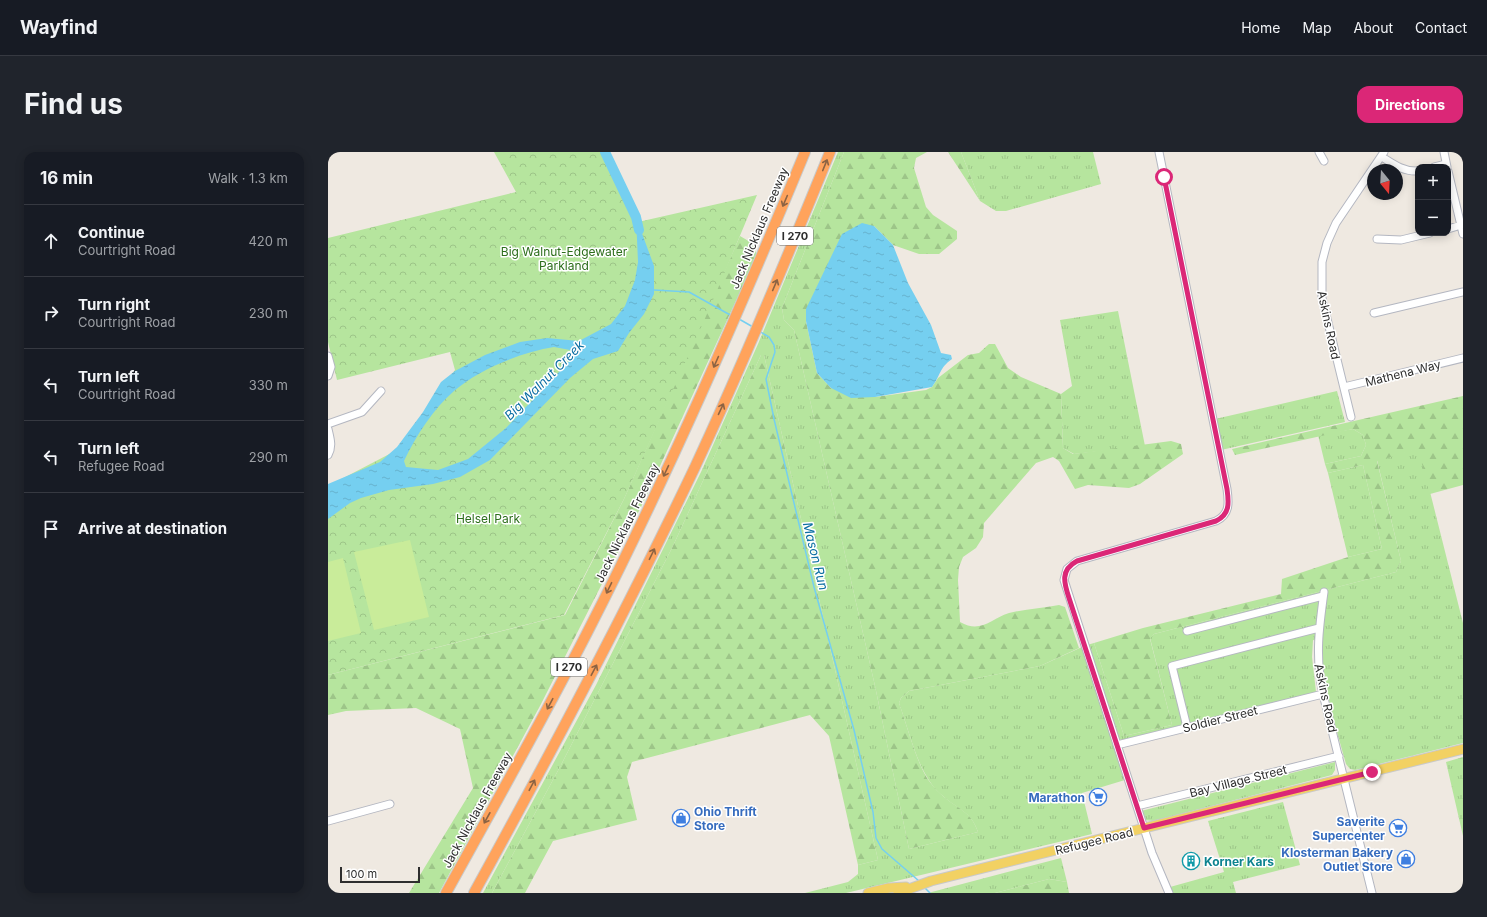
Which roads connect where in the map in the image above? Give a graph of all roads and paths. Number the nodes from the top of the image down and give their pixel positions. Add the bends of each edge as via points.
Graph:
1 (805, 152) edge
2 (830, 152) edge
3 (1160, 152) edge
4 (1319, 152) edge
5 (1444, 152) edge
6 (1383, 155) edge
7 (1324, 161) dead end
8 (1446, 164) edge
9 (1415, 171) edge
10 (1451, 184) edge
11 (1461, 226) junction
12 (1451, 228) edge
13 (1463, 234) edge
14 (1418, 236) edge
15 (1377, 239) dead end
16 (1463, 292) edge
17 (1374, 313) dead end
18 (328, 356) edge
19 (1463, 358) edge
20 (329, 375) edge
21 (1344, 387) junction
22 (381, 391) dead end
23 (1351, 417) dead end
24 (328, 424) edge
25 (328, 429) edge
26 (328, 455) edge
27 (1319, 628) junction
28 (1187, 631) dead end
29 (1323, 694) junction
30 (1187, 728) junction
31 (1117, 745) junction
32 (1463, 749) edge
33 (1339, 756) junction
34 (1344, 779) junction
35 (390, 804) dead end
36 (1137, 806) junction
37 (328, 821) edge
38 (1144, 828) junction
39 (917, 885) junction
40 (446, 893) edge
41 (474, 893) edge
42 (868, 893) edge
43 (898, 893) edge
44 (1169, 893) edge
45 (1372, 893) edge

1 -> 40 highway, Jack Nicklaus Freeway / I 270 via 732,326 668,468 535,733
41 -> 2 highway, I 270 via 596,666 696,465 760,321
3 - 31 street via 1229,504 1224,516 1216,521 1077,561 1064,573 1064,583
4 - 7 street
5 - 8 street
6 - 9 street via 1404,169
6 - 21 street, Askins Road via 1336,223 1322,262 1322,298
10 - 11 street
11 - 12 street
11 - 13 street
14 - 15 street via 1401,240
16 - 17 street
18 - 20 street
19 - 21 street, Mathena Way
21 - 23 street, Askins Road
22 - 24 street via 362,412
25 - 26 street via 331,442
27 - 28 street, Askins Road via 1324,594
27 - 29 street, Askins Road via 1317,662
27 - 30 street via 1172,666
29 - 30 street, Soldier Street
29 - 33 street, Askins Road
30 - 31 street, Soldier Street
31 - 36 street
32 - 34 main road, Refugee Road
33 - 34 street, Askins Road
33 - 36 street, Bay Village Street
34 - 38 main road, Refugee Road
34 - 45 street, Askins Road
35 - 37 street
36 - 38 street
38 - 39 main road, Refugee Road
38 - 44 street
39 - 42 main road, Refugee Road
39 - 43 main road, Refugee Road

